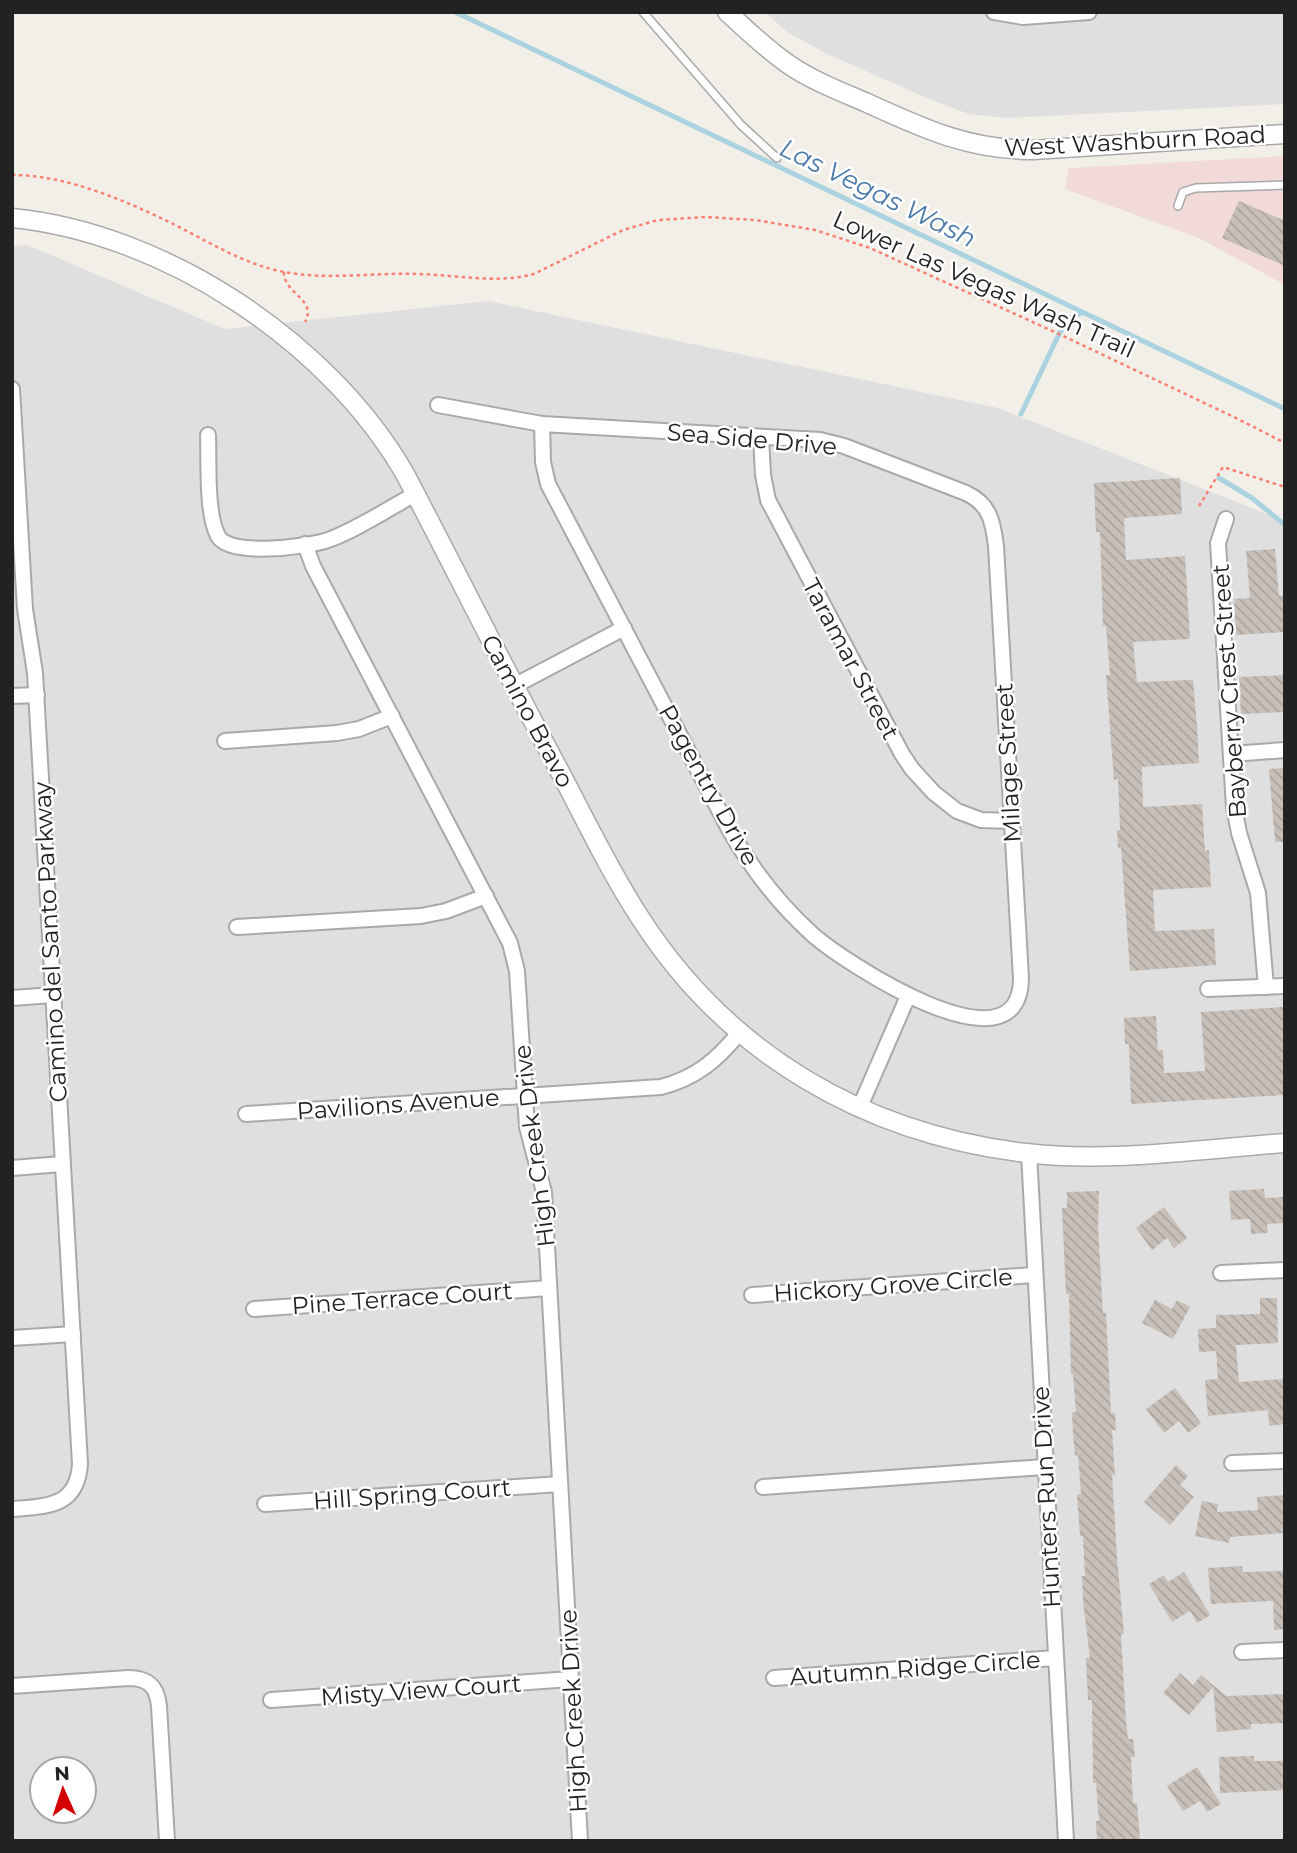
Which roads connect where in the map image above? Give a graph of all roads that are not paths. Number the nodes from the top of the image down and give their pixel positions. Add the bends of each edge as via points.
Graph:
1 (643, 12) edge
2 (727, 12) edge
3 (994, 12) edge
4 (1089, 12) edge
5 (1285, 134) edge
6 (777, 158) dead end
7 (1285, 185) edge
8 (1178, 206) dead end
9 (12, 218) edge
10 (12, 389) edge
11 (438, 405) dead end
12 (542, 424) junction
13 (208, 435) dead end
14 (761, 437) junction
15 (415, 494) junction
16 (989, 512) joint
17 (16, 519) edge
18 (1226, 519) dead end
19 (305, 544) junction
20 (624, 628) junction
21 (514, 686) junction
22 (37, 695) junction
23 (12, 696) edge
24 (392, 716) junction
25 (225, 741) dead end
26 (1285, 750) edge
27 (1231, 754) junction
28 (1011, 821) junction
29 (486, 897) junction
30 (237, 927) dead end
31 (1285, 986) edge
32 (1266, 987) junction
33 (1208, 989) dead end
34 (53, 995) junction
35 (908, 996) junction
36 (12, 998) edge
37 (1007, 1012) joint
38 (740, 1033) junction
39 (525, 1096) junction
40 (859, 1108) junction
41 (246, 1114) dead end
42 (1285, 1143) edge
43 (1029, 1153) junction
44 (62, 1164) junction
45 (12, 1168) edge
46 (1285, 1270) edge
47 (1221, 1273) dead end
48 (1034, 1275) junction
49 (549, 1288) junction
50 (752, 1296) dead end
51 (254, 1309) dead end
52 (73, 1334) junction
53 (12, 1338) edge
54 (1285, 1461) edge
55 (1231, 1463) dead end
56 (1044, 1467) junction
57 (559, 1484) junction
58 (763, 1487) dead end
59 (265, 1504) dead end
60 (12, 1509) edge
61 (1285, 1650) edge
62 (1242, 1652) dead end
63 (1056, 1658) junction
64 (774, 1678) dead end
65 (571, 1679) junction
66 (12, 1686) edge
67 (271, 1700) dead end
68 (167, 1841) edge
69 (580, 1841) edge
70 (1066, 1841) edge

1 - 6 lane via 741,125
2 - 5 street, West Washburn Road via 790,65 820,82 971,145 1032,150
3 - 4 street via 1023,17
7 - 8 lane via 1196,188 1183,192
9 - 15 street, Camino Bravo via 108,239 173,266 236,302 327,374 363,412
10 - 17 street, Camino del Santo Parkway
11 - 12 street, Sea Side Drive
12 - 14 street, Sea Side Drive
12 - 20 street, Pagentry Drive via 548,484
13 - 19 street via 211,514 223,543 241,548
14 - 16 street, Sea Side Drive via 844,446 966,493
14 - 28 street, Taramar Street via 768,500 902,754 934,793 957,811 981,820
15 - 19 street via 332,538
15 - 21 street, Camino Bravo
16 - 28 street, Milage Street via 996,546
17 - 22 street, Camino del Santo Parkway
18 - 27 street, Bayberry Crest Street via 1218,543
19 - 24 street, High Creek Drive
20 - 21 street
20 - 35 street, Pagentry Drive via 729,829 764,883 828,947
21 - 38 street, Camino Bravo via 639,917 687,980
22 - 23 street
22 - 34 street, Camino del Santo Parkway
24 - 25 street via 337,733
24 - 29 street, High Creek Drive
26 - 27 street
27 - 32 street, Bayberry Crest Street via 1239,833 1258,893
28 - 37 street, Milage Street via 1021,988
29 - 30 street via 421,916
29 - 39 street, High Creek Drive via 510,943 517,971
31 - 32 street
32 - 33 street
34 - 36 street
34 - 44 street, Camino del Santo Parkway
35 - 37 street, Pagentry Drive via 970,1018 989,1019
35 - 40 street
38 - 39 street, Pavilions Avenue via 711,1063 675,1083 647,1089
38 - 40 street, Camino Bravo via 807,1081
39 - 41 street, Pavilions Avenue
39 - 49 street, High Creek Drive via 529,1138 544,1192
40 - 43 street, Camino Bravo via 932,1135
42 - 43 street, Camino Bravo via 1099,1155
43 - 48 street, Hunters Run Drive
44 - 45 street
44 - 52 street, Camino del Santo Parkway
46 - 47 street
48 - 50 street, Hickory Grove Circle
48 - 56 street, Hunters Run Drive
49 - 51 street, Pine Terrace Court
49 - 57 street, High Creek Drive
52 - 53 street
52 - 60 street, Camino del Santo Parkway via 78,1480 71,1494 48,1506
54 - 55 street
56 - 58 street
56 - 63 street, Hunters Run Drive
57 - 59 street, Hill Spring Court
57 - 65 street, High Creek Drive
61 - 62 street
63 - 64 street, Autumn Ridge Circle
63 - 70 street, Hunters Run Drive
65 - 67 street, Misty View Court
65 - 69 street, High Creek Drive
66 - 68 street via 128,1678 151,1684 159,1706

